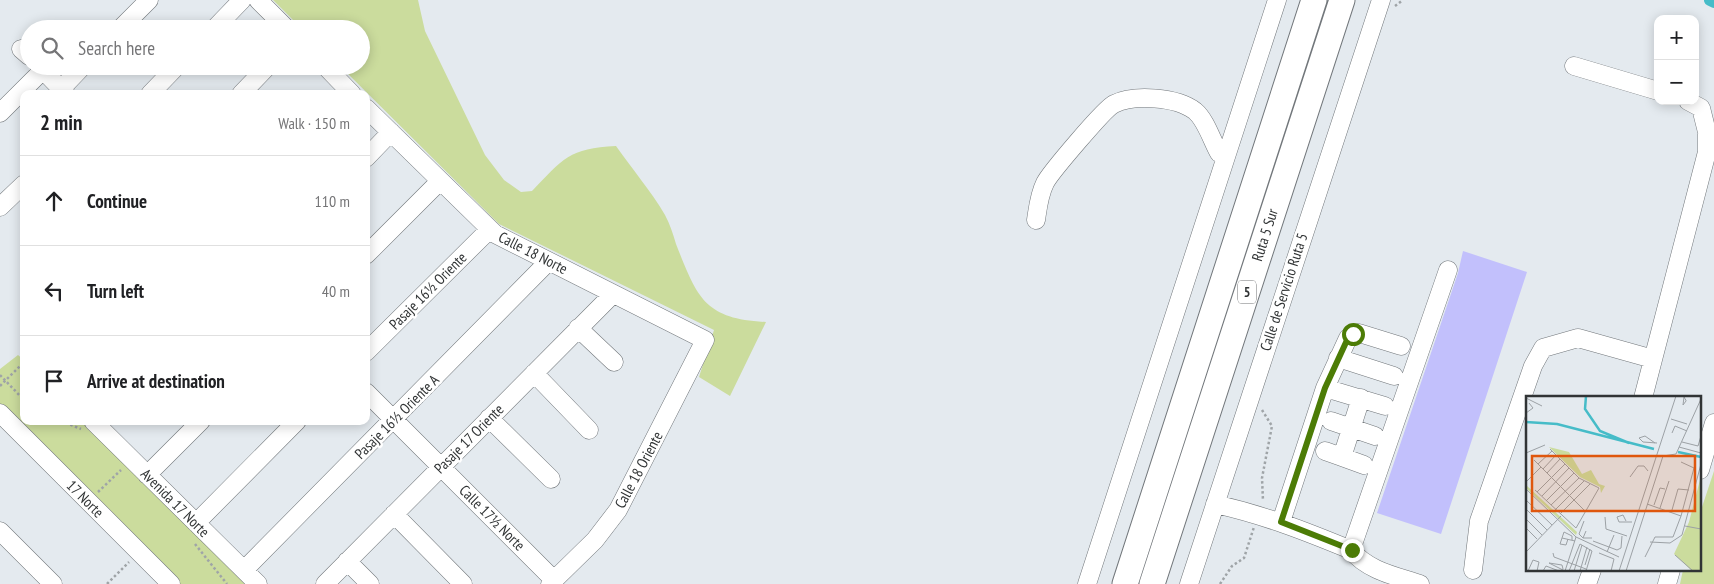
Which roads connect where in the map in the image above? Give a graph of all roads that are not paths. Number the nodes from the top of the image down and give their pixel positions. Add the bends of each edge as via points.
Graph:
1 (149, 0) edge
2 (242, 0) edge
3 (258, 0) edge
4 (1277, 0) edge
5 (1314, 0) edge
6 (1342, 0) edge
7 (1387, 4) edge
8 (129, 20) edge
9 (223, 20) edge
10 (278, 20) edge
11 (1574, 66) dead end
12 (35, 75) edge
13 (48, 75) edge
14 (76, 75) edge
15 (168, 75) edge
16 (259, 75) edge
17 (332, 75) edge
18 (21, 90) edge
19 (63, 90) edge
20 (65, 90) edge
21 (154, 90) edge
22 (244, 90) edge
23 (344, 90) edge
24 (1654, 90) edge
25 (20, 91) edge
26 (1695, 105) edge
27 (370, 112) edge
28 (0, 113) edge
29 (391, 132) junction
30 (370, 154) edge
31 (1226, 156) junction
32 (440, 181) junction
33 (20, 188) edge
34 (0, 208) edge
35 (1036, 220) dead end
36 (489, 230) junction
37 (370, 251) edge
38 (548, 262) junction
39 (1448, 270) dead end
40 (613, 294) junction
41 (578, 328) junction
42 (705, 340) joint
43 (1401, 346) dead end
44 (370, 348) edge
45 (1338, 358) junction
46 (1653, 359) junction
47 (614, 362) dead end
48 (534, 373) junction
49 (1394, 376) dead end
50 (1325, 388) junction
51 (370, 396) edge
52 (1644, 396) edge
53 (1361, 398) junction
54 (1385, 406) dead end
55 (0, 413) edge
56 (489, 418) junction
57 (394, 420) junction
58 (1332, 421) dead end
59 (101, 425) edge
60 (197, 425) edge
61 (293, 425) edge
62 (1713, 427) edge
63 (1352, 428) junction
64 (589, 430) dead end
65 (1375, 436) dead end
66 (1325, 451) dead end
67 (1342, 457) junction
68 (1702, 463) edge
69 (1364, 465) dead end
70 (441, 467) junction
71 (147, 475) junction
72 (551, 479) dead end
73 (1215, 504) junction
74 (394, 514) junction
75 (1281, 522) junction
76 (196, 523) junction
77 (0, 531) edge
78 (1352, 550) junction
79 (347, 561) junction
80 (244, 570) junction
81 (1473, 570) dead end
82 (1591, 572) edge
83 (552, 582) edge
84 (53, 584) edge
85 (171, 584) edge
86 (258, 584) edge
87 (325, 584) edge
88 (370, 584) edge
89 (463, 584) edge
90 (1087, 584) edge
91 (1125, 584) edge
92 (1152, 584) edge
93 (1189, 584) edge
94 (1420, 584) edge
95 (1587, 584) edge

1 - 8 street
2 - 9 street
3 - 10 street
4 - 31 street
5 - 91 highway, Ruta 5 Sur / 5
6 - 92 highway, Ruta 5 Sur / 5
7 - 73 street, Calle de Servicio Ruta 5
11 - 24 street
12 - 18 street
13 - 19 street
14 - 20 street
15 - 21 street
16 - 22 street
17 - 23 street
25 - 28 street
26 - 46 street via 1701,108 1707,132 1707,152
27 - 29 street, Calle 18 Norte
29 - 30 street
29 - 32 street, Calle 18 Norte
31 - 35 street via 1219,153 1196,112 1181,103 1139,97 1114,104 1088,129 1046,181
31 - 90 street
32 - 36 street, Calle 18 Norte
32 - 37 street
33 - 34 street
36 - 38 street, Calle 18 Norte
36 - 44 street, Pasaje 16½ Oriente
38 - 40 street, Calle 18 Norte
38 - 57 street, Pasaje 16½ Oriente A
39 - 78 street
40 - 41 street, Pasaje 17 Oriente
40 - 42 street, Calle 18 Norte
41 - 47 street
41 - 48 street, Pasaje 17 Oriente
42 - 83 street, Calle 18 Oriente via 618,510 595,540
43 - 45 street via 1353,334
45 - 49 street
45 - 50 street
46 - 52 street
46 - 81 street via 1578,338 1543,348 1533,366 1479,521
48 - 56 street, Pasaje 17 Oriente
48 - 64 street
50 - 53 street
50 - 75 street
51 - 57 street, Calle 17½ Norte
53 - 54 street
53 - 63 street
55 - 85 street, 17 Norte
56 - 70 street, Pasaje 17 Oriente
56 - 72 street
57 - 70 street, Calle 17½ Norte
57 - 80 street, Pasaje 16½ Oriente A
58 - 63 street
59 - 71 street, Avenida 17 Norte
60 - 71 street
61 - 76 street
62 - 68 street
63 - 65 street
63 - 67 street
66 - 67 street
67 - 69 street
70 - 74 street, Pasaje 17 Oriente
70 - 83 street, Calle 17½ Norte
71 - 76 street, Avenida 17 Norte
73 - 75 street via 1258,513
73 - 93 street, Calle de Servicio Ruta 5
74 - 79 street, Pasaje 17 Oriente
74 - 89 street
75 - 78 street
76 - 80 street, Avenida 17 Norte
77 - 84 street
78 - 94 street via 1369,566
79 - 87 street, Pasaje 17 Oriente
79 - 88 street
80 - 86 street, Avenida 17 Norte
82 - 95 street

